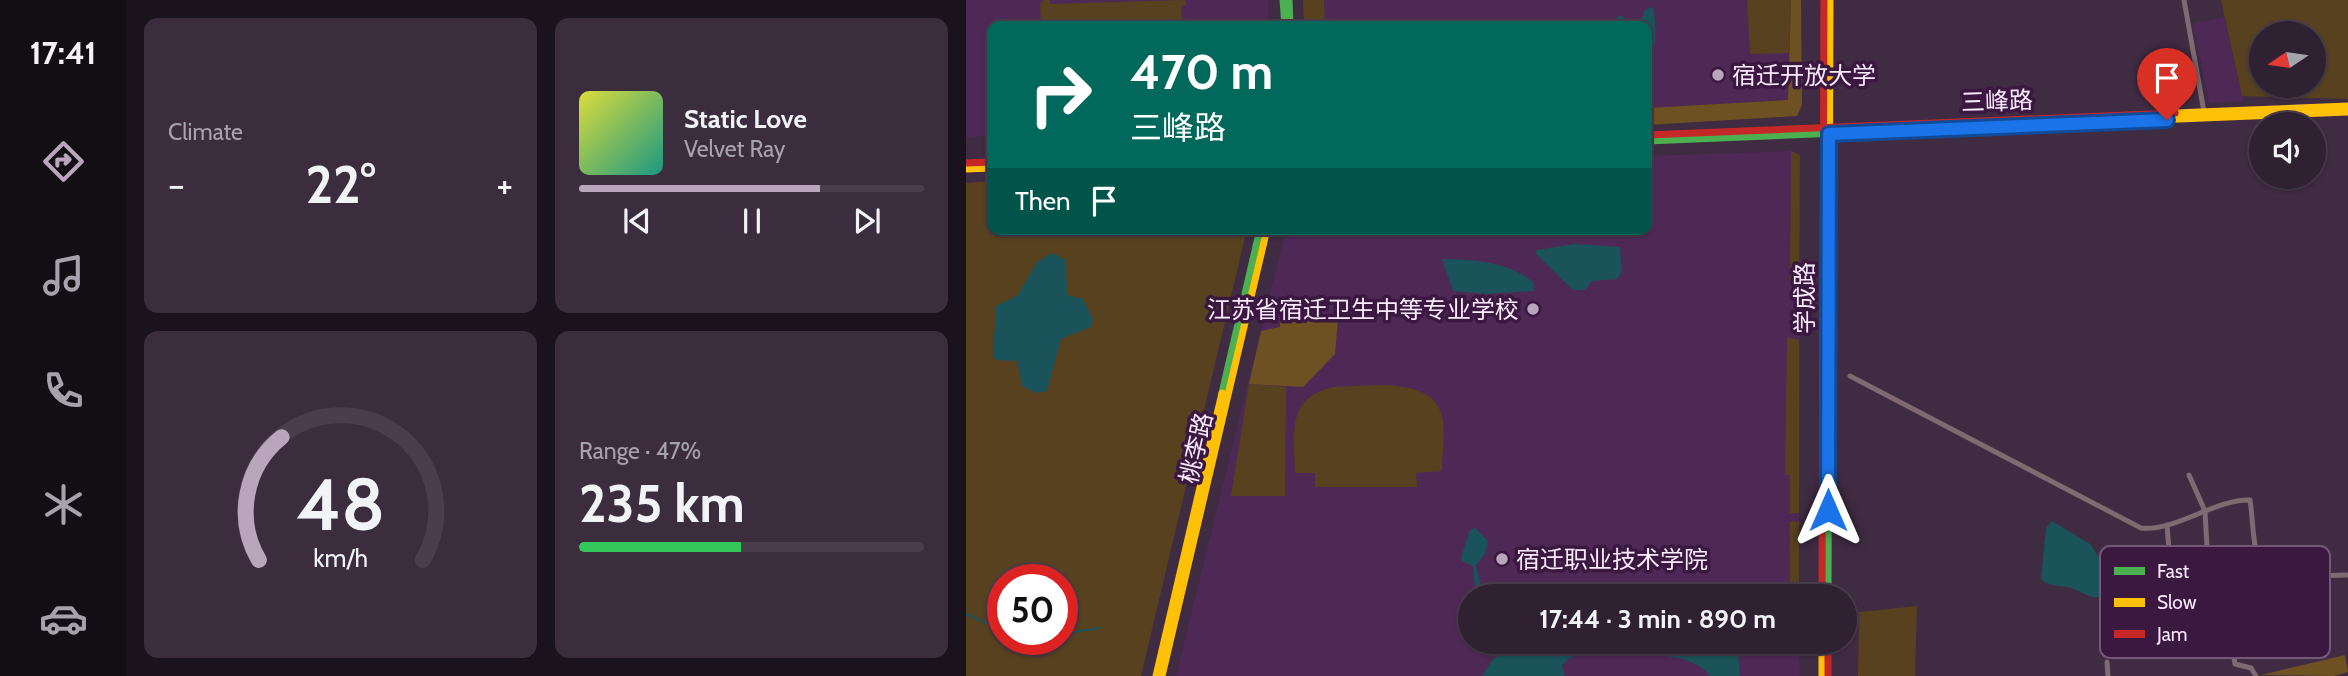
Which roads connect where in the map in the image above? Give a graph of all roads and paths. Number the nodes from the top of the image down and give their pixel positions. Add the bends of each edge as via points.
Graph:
1 (1283, 0) edge
2 (1289, 0) edge
3 (1824, 0) edge
4 (1829, 0) edge
5 (2184, 0) edge
6 (1285, 21) edge
7 (1290, 21) edge
8 (2348, 106) edge
9 (2204, 112) junction
10 (2348, 112) edge
11 (1826, 131) junction
12 (1652, 135) edge
13 (1652, 141) edge
14 (987, 162) edge
15 (966, 163) edge
16 (987, 168) edge
17 (966, 169) edge
18 (1259, 235) edge
19 (1266, 235) edge
20 (1850, 376) dead end
21 (2189, 474) dead end
22 (2205, 511) junction
23 (2167, 525) junction
24 (2169, 546) edge
25 (2207, 546) edge
26 (2257, 546) edge
27 (2330, 575) edge
28 (2348, 575) edge
29 (1822, 584) edge
30 (1828, 584) edge
31 (1822, 654) edge
32 (1828, 654) edge
33 (2234, 658) edge
34 (2107, 662) dead end
35 (1156, 676) edge
36 (1162, 676) edge
37 (1822, 676) edge
38 (1828, 676) edge
39 (2108, 676) edge
40 (2256, 676) edge

1 - 6 main road
2 - 7 main road
3 - 11 main road, 学成路
4 - 11 main road, 学成路
5 - 9 street
8 - 9 main road, 三峰路
9 - 11 main road, 三峰路
10 - 11 main road, 三峰路
11 - 12 main road, 三峰路
11 - 13 main road, 三峰路
11 - 29 main road, 学成路
11 - 30 main road, 学成路
14 - 15 main road
16 - 17 main road
18 - 35 main road, 桃李路
19 - 36 main road, 桃李路
20 - 23 street via 2136,526
21 - 22 street
22 - 23 street
22 - 25 street
22 - 26 street via 2250,500
23 - 24 street
27 - 28 street
31 - 37 main road
32 - 38 main road
33 - 40 street via 2235,664 2251,668
34 - 39 street

